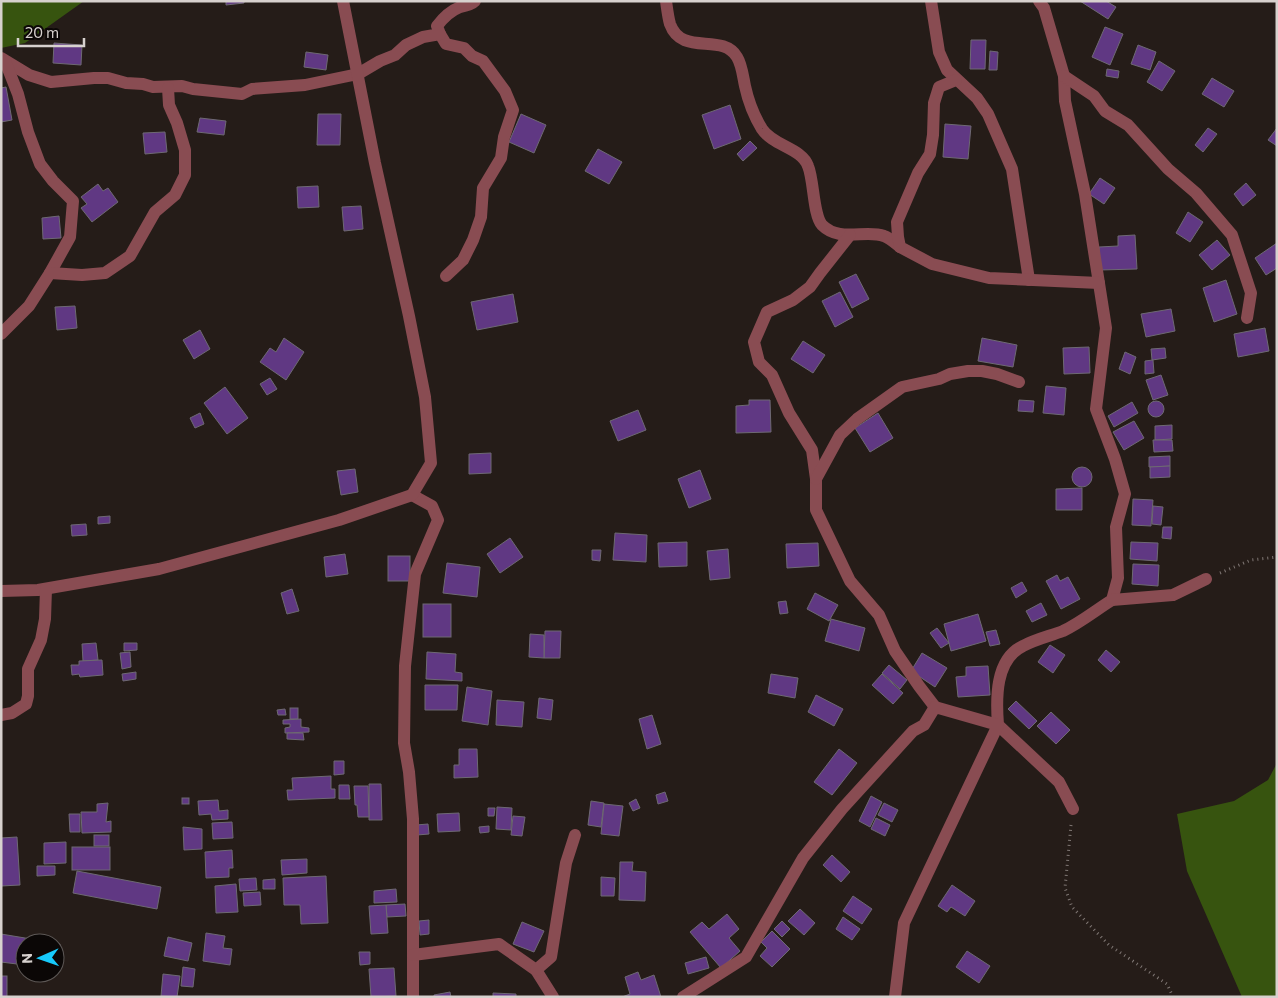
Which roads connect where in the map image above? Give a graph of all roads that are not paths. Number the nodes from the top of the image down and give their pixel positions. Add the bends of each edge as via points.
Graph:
1 (343, 1) edge
2 (475, 1) edge
3 (666, 1) edge
4 (931, 1) edge
5 (1043, 4) edge
6 (440, 34) junction
7 (3, 59) edge
8 (358, 74) junction
9 (1064, 76) junction
10 (956, 80) junction
11 (168, 88) junction
12 (850, 236) junction
13 (900, 247) junction
14 (50, 273) junction
15 (446, 276) dead end
16 (1029, 280) junction
17 (1099, 284) junction
18 (1247, 318) dead end
19 (1, 334) edge
20 (1019, 382) dead end
21 (816, 479) junction
22 (412, 495) junction
23 (1206, 579) road end
24 (46, 589) junction
25 (1, 590) edge
26 (1112, 600) junction
27 (935, 707) junction
28 (1, 716) edge
29 (998, 725) junction
30 (1073, 809) road end
31 (575, 835) dead end
32 (412, 955) junction
33 (536, 970) junction
34 (413, 997) edge
35 (552, 997) edge
36 (683, 997) edge
37 (895, 997) edge

1 - 8 street
2 - 6 street via 456,8 443,18 437,26
3 - 12 street via 670,25 680,38 696,44 728,48 737,56 748,98 763,130 771,139 800,154 808,164 821,224 832,232
4 - 10 street via 939,52 947,70
5 - 9 street
6 - 8 street via 423,37 395,56
6 - 15 street via 446,44 464,48 483,61 505,91 513,110 501,158 483,188 480,217 473,240 463,260
7 - 11 street via 29,75 51,82 101,78
7 - 14 street via 18,94 40,164 73,201 70,237
8 - 11 street via 305,86 252,89 242,94 182,86
8 - 22 street via 425,396 431,463
9 - 17 street via 1065,100 1085,194
9 - 18 street via 1128,125 1168,169 1196,193 1232,235 1251,293
10 - 13 street via 939,87 934,103 930,154 897,222
10 - 16 street via 988,114 1012,169
11 - 14 street via 169,105 184,150 185,175 176,195 155,212 130,256 105,273
12 - 13 street via 883,236
12 - 21 street via 810,287 793,300 767,312 754,342 759,362 772,375 812,450
13 - 16 street via 932,264 989,278
14 - 19 street via 29,306
16 - 17 street
17 - 26 street via 1106,328 1096,409 1126,494 1116,527 1118,578
20 - 21 street via 997,374 968,370 902,387 840,435
21 - 27 street via 816,510 850,581 878,615 895,651
22 - 24 street via 339,520 159,568
22 - 32 street via 432,506 438,520 415,574 405,666 404,743 413,819
23 - 26 street via 1173,595
24 - 25 street
24 - 28 street via 41,640 28,669 26,704
26 - 29 street via 1065,630 1014,652 1002,669
27 - 29 street
27 - 36 street via 924,724 913,731 842,809 804,858 746,957
29 - 30 street via 1059,782
29 - 37 street via 904,923
31 - 33 street via 566,863 551,957
32 - 33 street via 499,944
32 - 34 street
33 - 35 street

